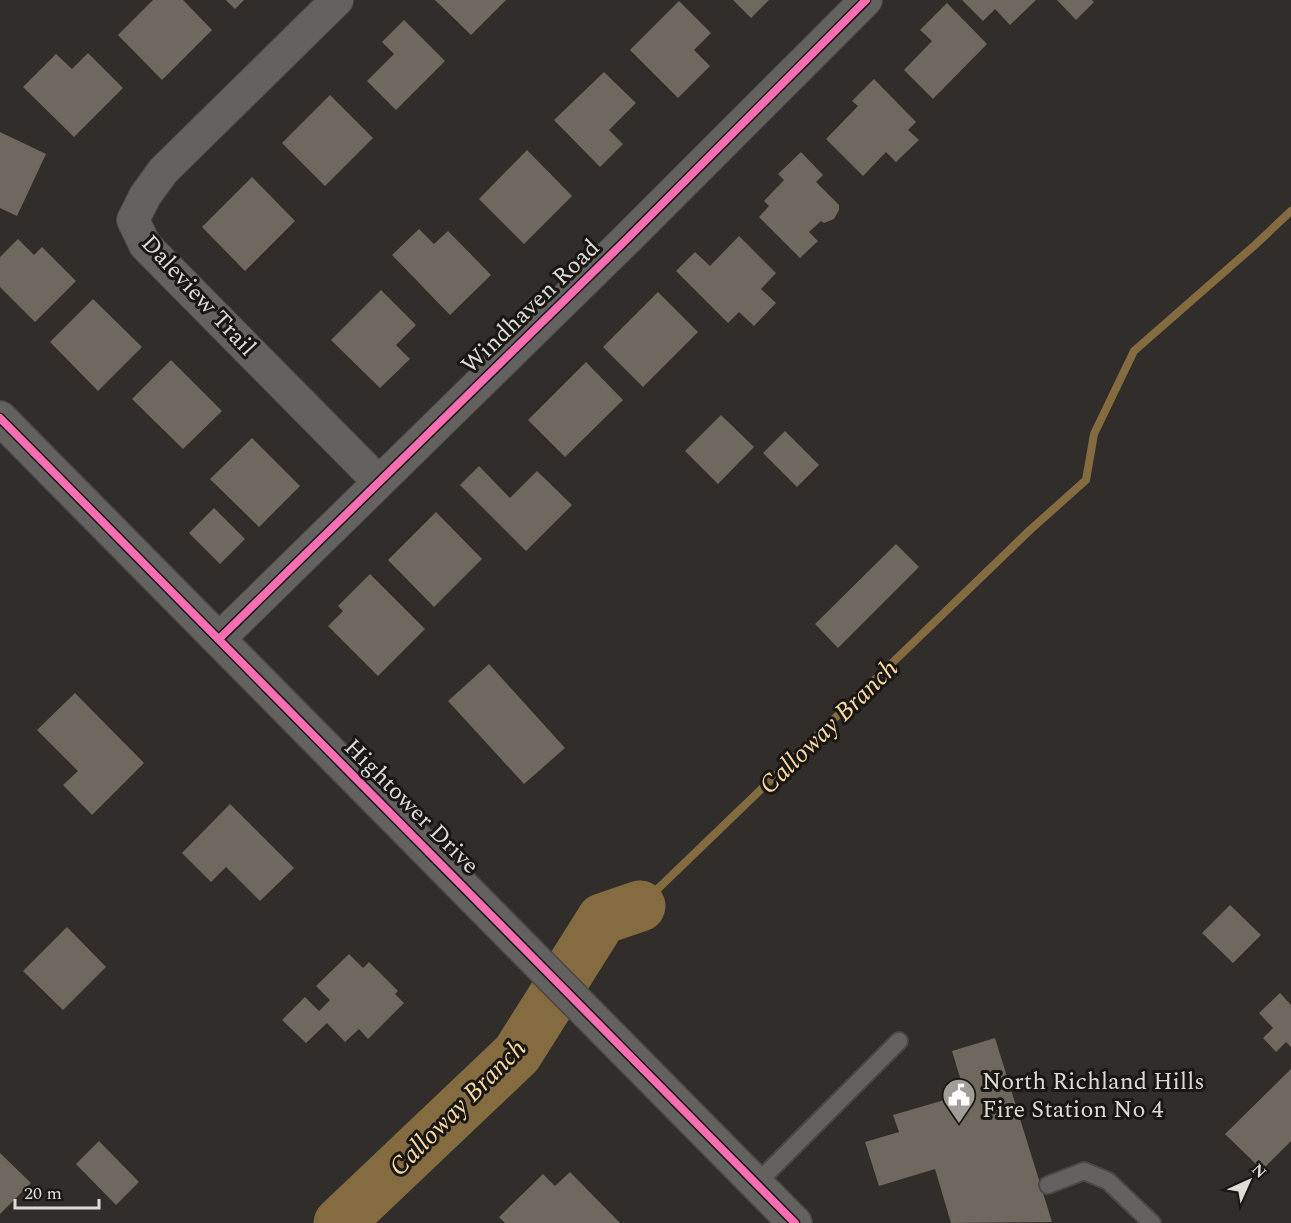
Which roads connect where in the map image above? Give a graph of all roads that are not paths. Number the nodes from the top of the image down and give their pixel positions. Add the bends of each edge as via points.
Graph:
1 (337, 0) edge
2 (866, 0) edge
3 (0, 418) edge
4 (378, 481) junction
5 (220, 638) junction
6 (899, 1041) dead end
7 (756, 1184) junction
8 (1048, 1185) dead end
9 (795, 1223) edge
10 (1152, 1223) edge

1 - 4 street, Daleview Trail via 164,171 145,196 134,220 146,245
2 - 4 street, Windhaven Road
3 - 5 street, Hightower Drive
4 - 5 street, Windhaven Road
5 - 7 street, Hightower Drive
6 - 7 lane
7 - 9 street, Hightower Drive
8 - 10 lane via 1084,1171 1108,1181

